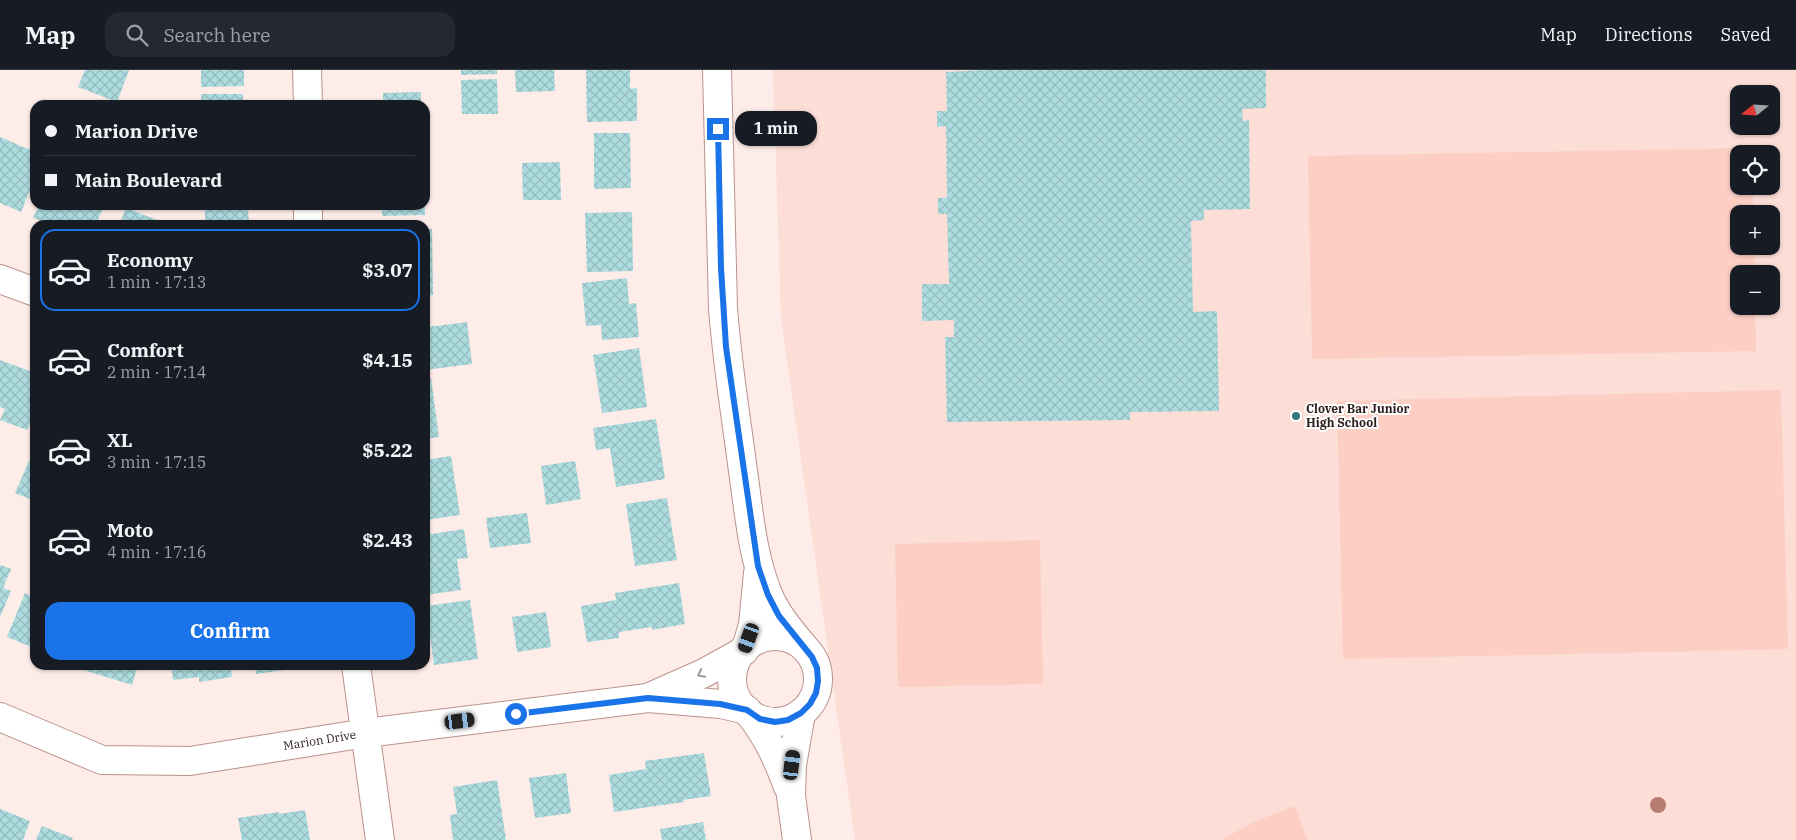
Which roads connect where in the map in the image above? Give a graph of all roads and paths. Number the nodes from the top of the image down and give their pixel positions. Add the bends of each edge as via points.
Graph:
1 (307, 70) edge
2 (717, 70) edge
3 (308, 100) edge
4 (0, 279) edge
5 (30, 290) edge
6 (758, 566) junction
7 (804, 647) junction
8 (745, 649) junction
9 (357, 670) edge
10 (648, 698) junction
11 (747, 711) junction
12 (801, 713) junction
13 (0, 717) edge
14 (366, 733) junction
15 (791, 796) junction
16 (380, 840) edge
17 (797, 840) edge

1 - 3 street
2 - 6 street via 724,328
4 - 5 street
6 - 7 street via 779,616
6 - 8 street via 753,625
7 - 8 street via 793,640 768,637 756,640
7 - 12 street via 817,668 818,681 816,693
8 -> 10 street, Marion Drive via 704,673
8 - 11 street via 738,657 732,680 740,703
9 - 14 street
10 - 11 street, Marion Drive via 720,704
10 - 14 street, Marion Drive
11 - 12 street via 760,719 775,722
11 - 15 street via 761,728 774,753
12 - 15 street via 792,765
13 - 14 street, Marion Drive via 102,760 190,762
14 - 16 street
15 - 17 street

